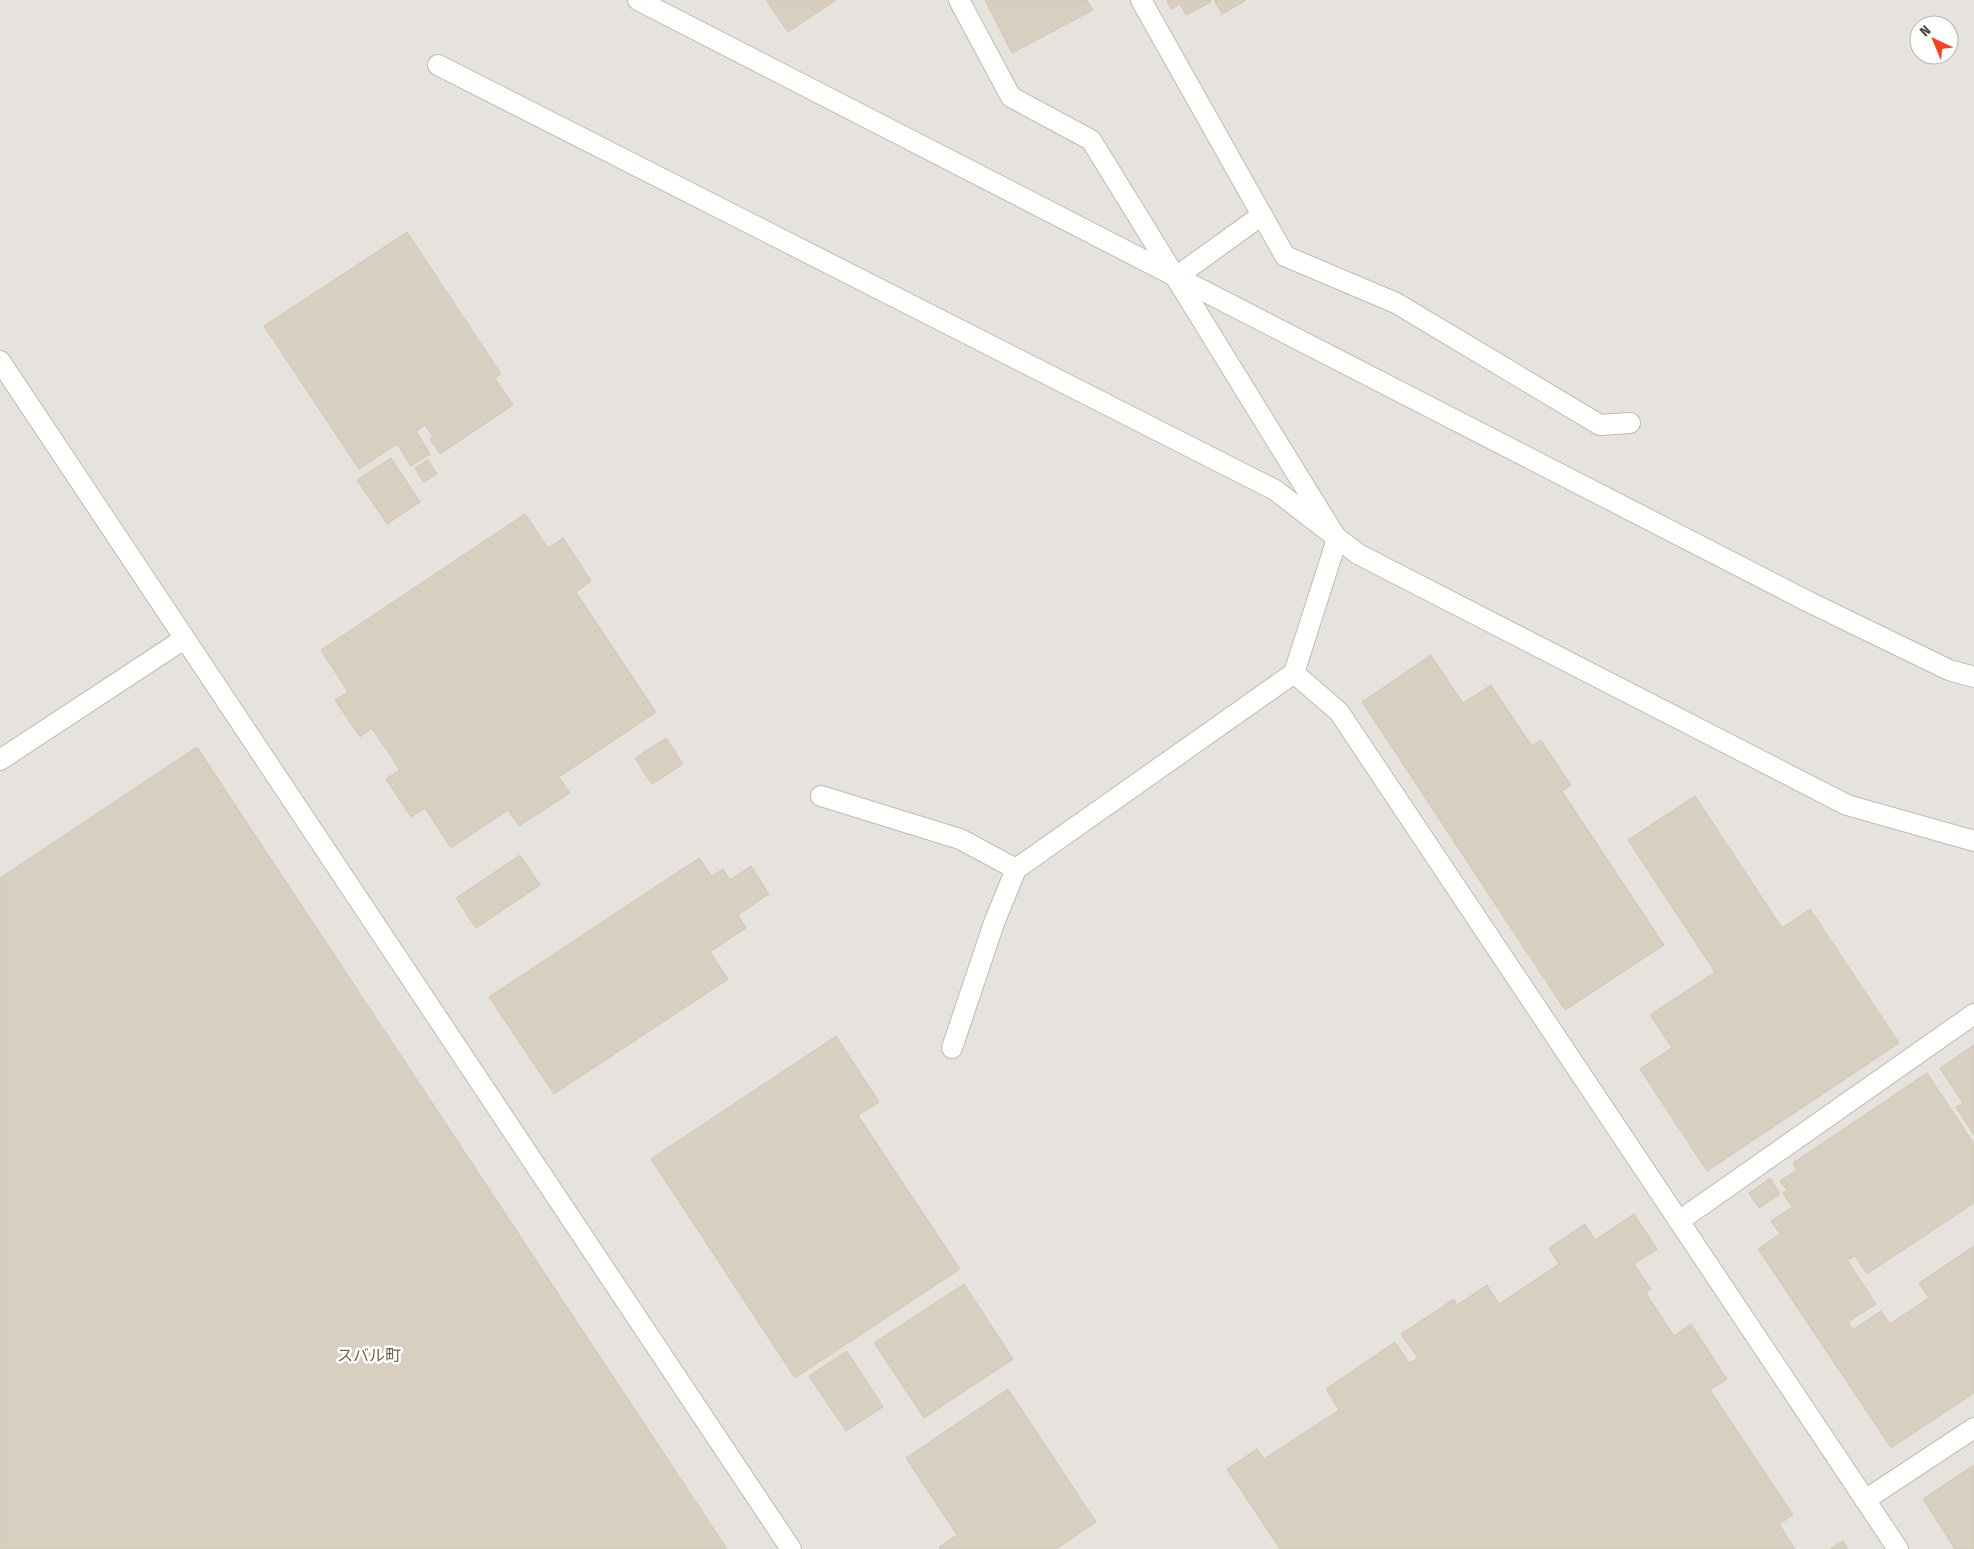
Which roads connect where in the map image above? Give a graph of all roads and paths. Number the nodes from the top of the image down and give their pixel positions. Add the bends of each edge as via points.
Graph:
1 (638, 0) edge
2 (959, 0) edge
3 (1141, 0) edge
4 (438, 65) dead end
5 (1262, 215) junction
6 (1176, 276) junction
7 (0, 361) edge
8 (1630, 424) dead end
9 (1337, 539) junction
10 (184, 639) junction
11 (1294, 673) junction
12 (1974, 677) edge
13 (0, 760) edge
14 (820, 796) dead end
15 (1974, 841) edge
16 (1016, 869) junction
17 (1974, 1014) edge
18 (952, 1048) dead end
19 (1679, 1221) junction
20 (1974, 1428) edge
21 (1865, 1500) junction
22 (791, 1549) edge
23 (1898, 1549) edge

1 - 6 lane
2 - 6 lane via 1011,97 1091,140
3 - 5 lane
4 - 9 lane via 1275,490
5 - 6 lane
5 - 8 lane via 1285,256 1396,303 1600,425
6 - 9 lane
6 - 12 lane via 1807,601 1950,670
7 - 10 lane
9 - 11 lane
9 - 15 lane via 1358,554 1847,805
10 - 13 lane
10 - 22 lane
11 - 16 lane
11 - 19 lane via 1339,712
14 - 16 lane via 960,838
16 - 18 lane via 994,923
17 - 19 lane
19 - 21 lane
20 - 21 lane
21 - 23 lane

